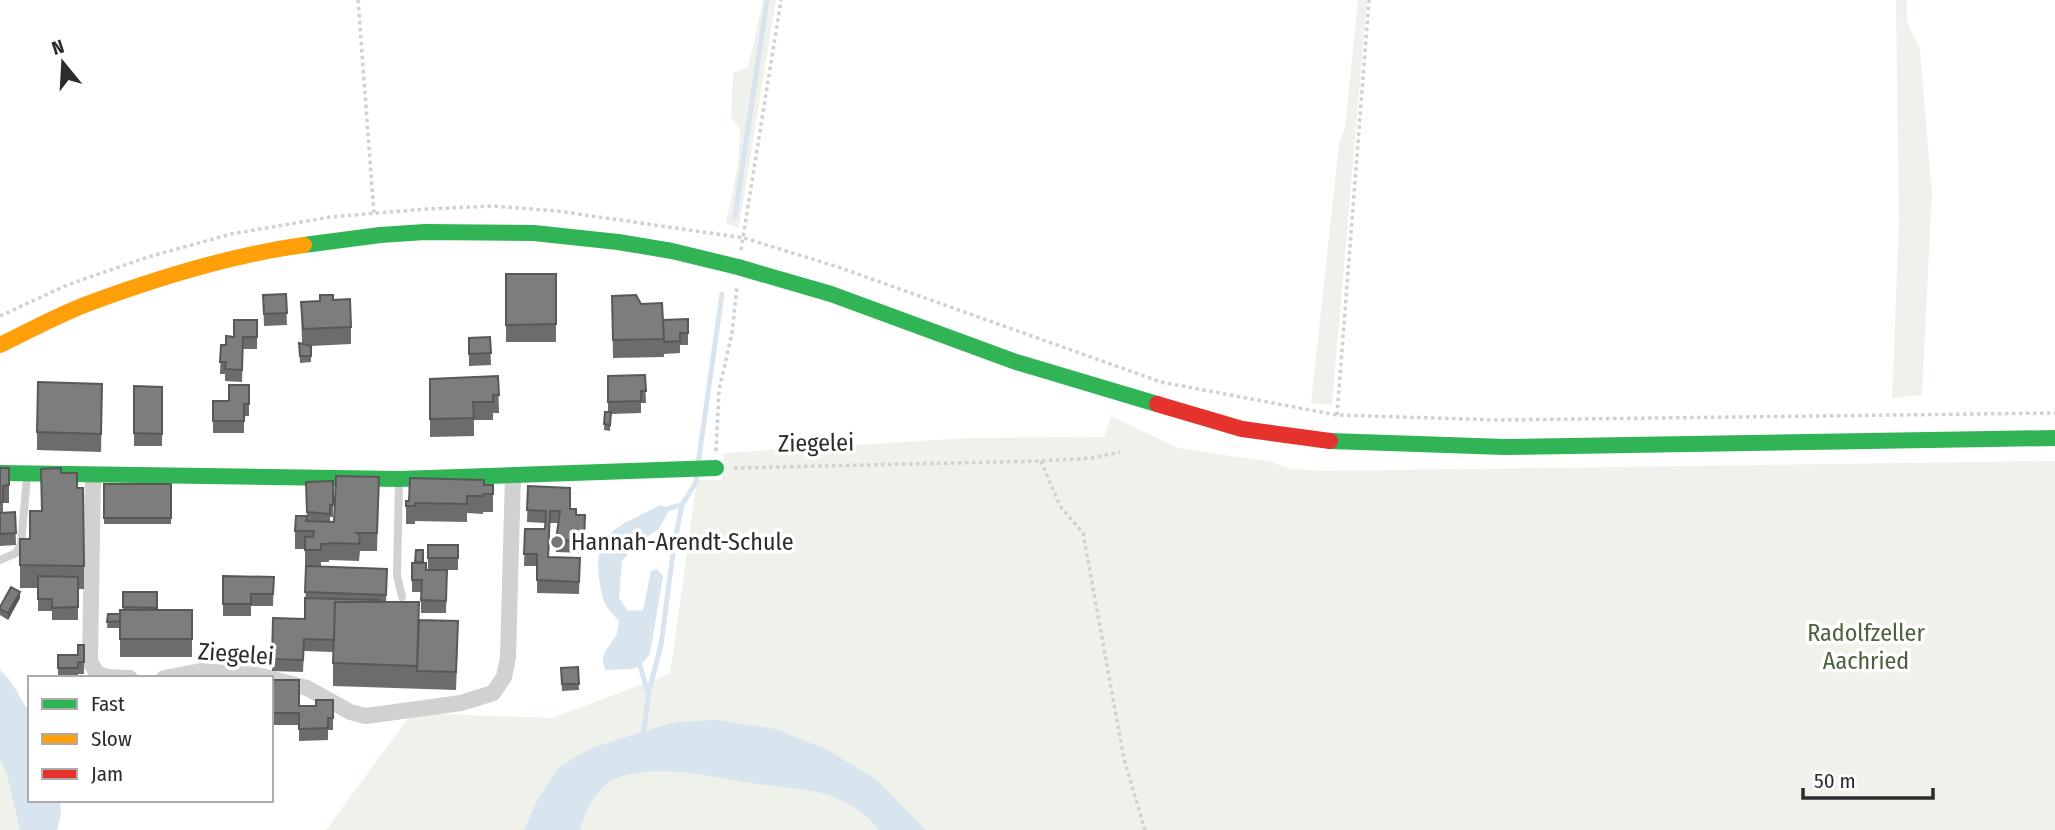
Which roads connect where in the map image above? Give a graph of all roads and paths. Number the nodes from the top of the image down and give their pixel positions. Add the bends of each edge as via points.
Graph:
1 (358, 0) edge
2 (781, 0) edge
3 (1369, 0) edge
4 (374, 214) dead end
5 (738, 267) junction
6 (0, 345) edge
7 (2055, 413) edge
8 (1337, 415) junction
9 (2055, 439) edge
10 (1120, 452) dead end
11 (1041, 461) junction
12 (712, 468) junction
13 (0, 473) edge
14 (27, 474) junction
15 (93, 475) junction
16 (513, 475) junction
17 (399, 479) junction
18 (0, 560) edge
19 (402, 597) dead end
20 (100, 676) edge
21 (175, 676) edge
22 (262, 676) edge
23 (273, 679) edge
24 (1146, 830) edge

1 - 4 path
2 - 8 path via 744,238 1161,382
3 - 8 path
5 - 6 main road via 672,251 562,235 380,235 285,248 172,275 85,305
5 - 9 main road via 831,293 1016,362 1242,429 1335,442 1505,447
5 - 12 path
7 - 8 path via 1498,420
10 - 11 path, Ziegelei
11 - 12 path, Ziegelei
11 - 24 path via 1060,506 1083,533 1124,759
12 - 16 main road
13 - 14 main road
14 - 15 main road
14 - 18 lane via 21,544 16,553
15 - 17 main road
15 - 20 street via 90,660
16 - 17 main road
16 - 23 street, Ziegelei via 508,657 504,677 493,693 461,703 366,716 349,712 307,688
17 - 19 lane via 397,575
21 - 22 street, Ziegelei via 201,671

